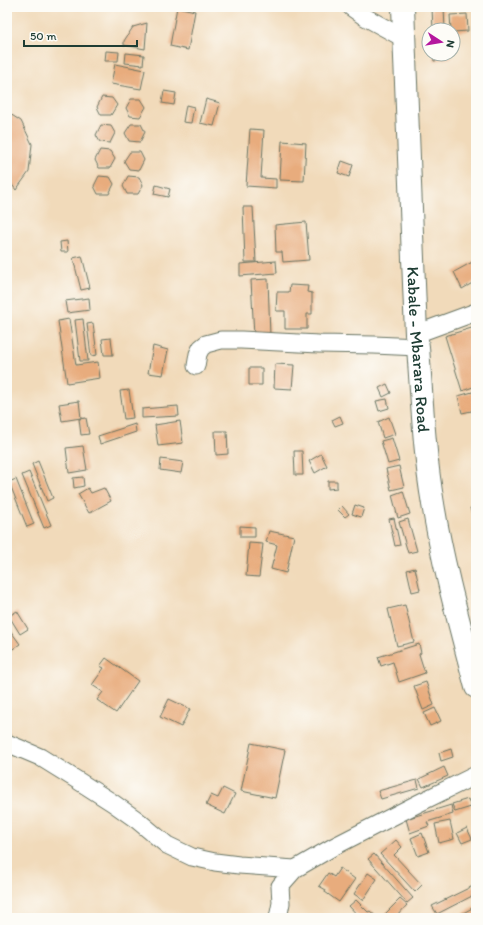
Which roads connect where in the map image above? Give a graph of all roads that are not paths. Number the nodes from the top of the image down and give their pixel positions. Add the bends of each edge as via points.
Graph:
1 (351, 7) edge
2 (403, 7) edge
3 (405, 39) junction
4 (476, 312) edge
5 (417, 341) junction
6 (196, 366) dead end
7 (476, 686) edge
8 (7, 743) edge
9 (476, 775) edge
10 (295, 869) junction
11 (278, 918) edge

1 - 3 street
2 - 3 main road, Kabale - Mbarara Road
3 - 5 main road, Kabale - Mbarara Road
4 - 5 street
5 - 6 street via 374,345 221,340 201,348
5 - 7 main road, Kabale - Mbarara Road via 427,465 433,504 445,566
8 - 10 street via 40,757 114,803 166,845 192,857 239,865
9 - 10 street via 333,847
10 - 11 street via 280,886 281,903

